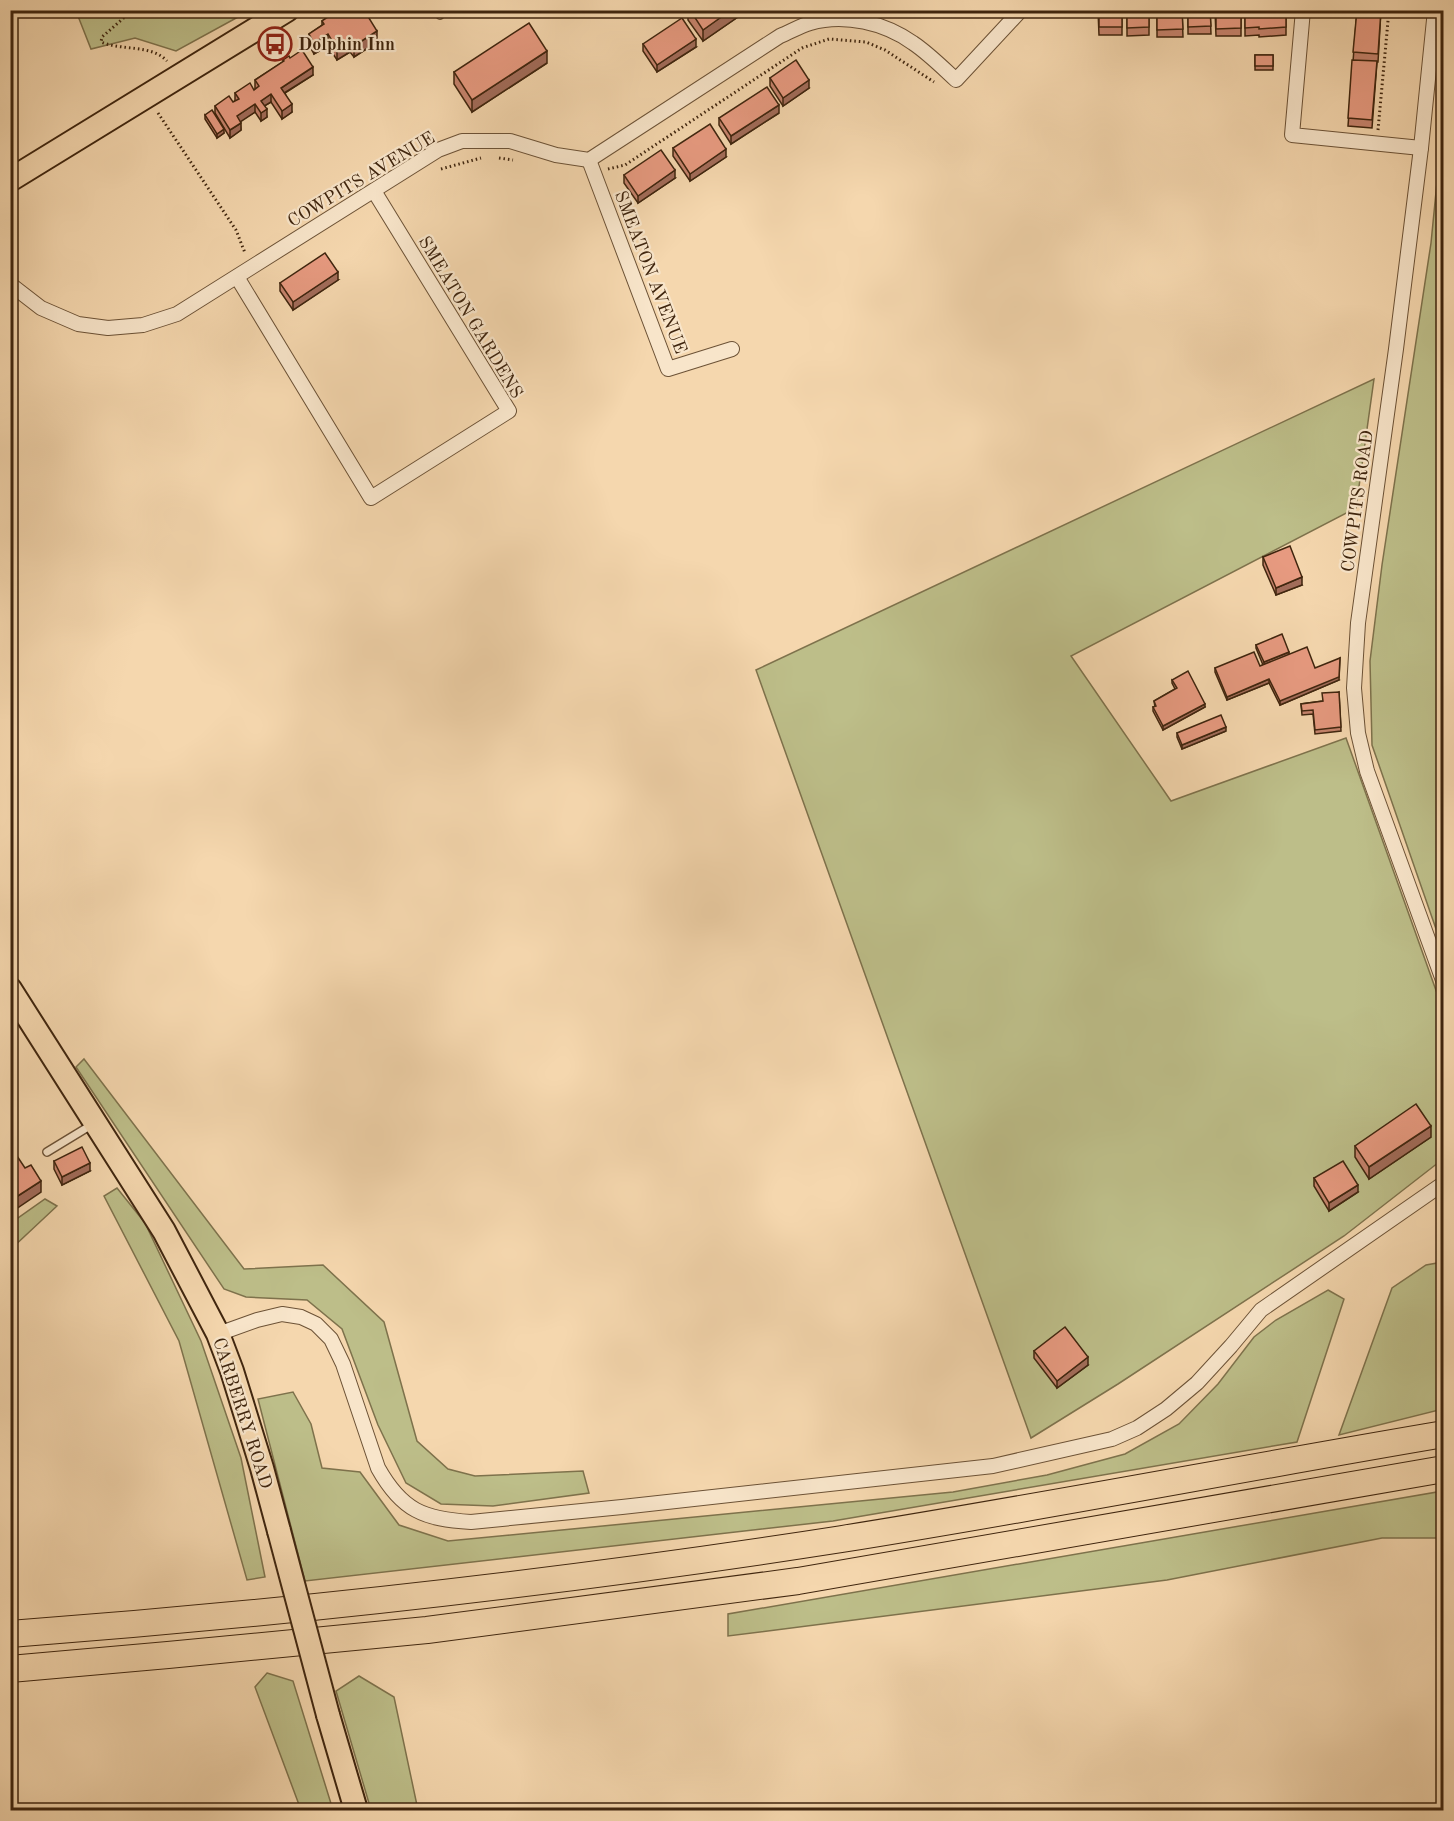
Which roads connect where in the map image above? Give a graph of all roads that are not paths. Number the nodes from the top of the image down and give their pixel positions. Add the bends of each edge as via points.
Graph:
1 (287, 10) edge
2 (1021, 10) edge
3 (1303, 10) edge
4 (1435, 10) edge
5 (1421, 148) junction
6 (589, 160) junction
7 (10, 180) edge
8 (374, 191) junction
9 (237, 277) junction
10 (10, 284) edge
11 (732, 349) dead end
12 (1443, 983) edge
13 (13, 1000) edge
14 (95, 1123) junction
15 (47, 1152) dead end
16 (1443, 1183) edge
17 (218, 1334) junction
18 (1443, 1434) edge
19 (1443, 1469) edge
20 (10, 1634) edge
21 (10, 1669) edge
22 (356, 1810) edge

1 - 7 main road
2 - 6 street via 956,80 913,43 890,30 865,21 837,19 811,23 780,36
3 - 5 street via 1292,135
4 - 5 street, COWPITS ROAD
5 - 12 street, COWPITS ROAD via 1358,623 1354,688 1358,733 1367,771
6 - 8 street, COWPITS AVENUE via 510,141 462,141 438,150
6 - 11 street, SMEATON AVENUE via 668,369
8 - 9 street, COWPITS AVENUE
8 - 9 street, SMEATON GARDENS via 509,411 371,498
9 - 10 street, COWPITS AVENUE via 177,314 143,325 108,328 78,324 41,308
13 - 14 main road, CARBERRY ROAD
14 - 15 lane
14 - 17 main road, CARBERRY ROAD via 164,1231
16 - 17 street via 1261,1310 1197,1383 1137,1428 1112,1439 993,1466 471,1522 448,1520 402,1502 386,1483 331,1339 316,1324 282,1314
17 - 22 main road, CARBERRY ROAD, bridge via 262,1468
18 - 20 highway via 1081,1499 690,1562 371,1602
19 - 21 highway via 798,1581 427,1630

